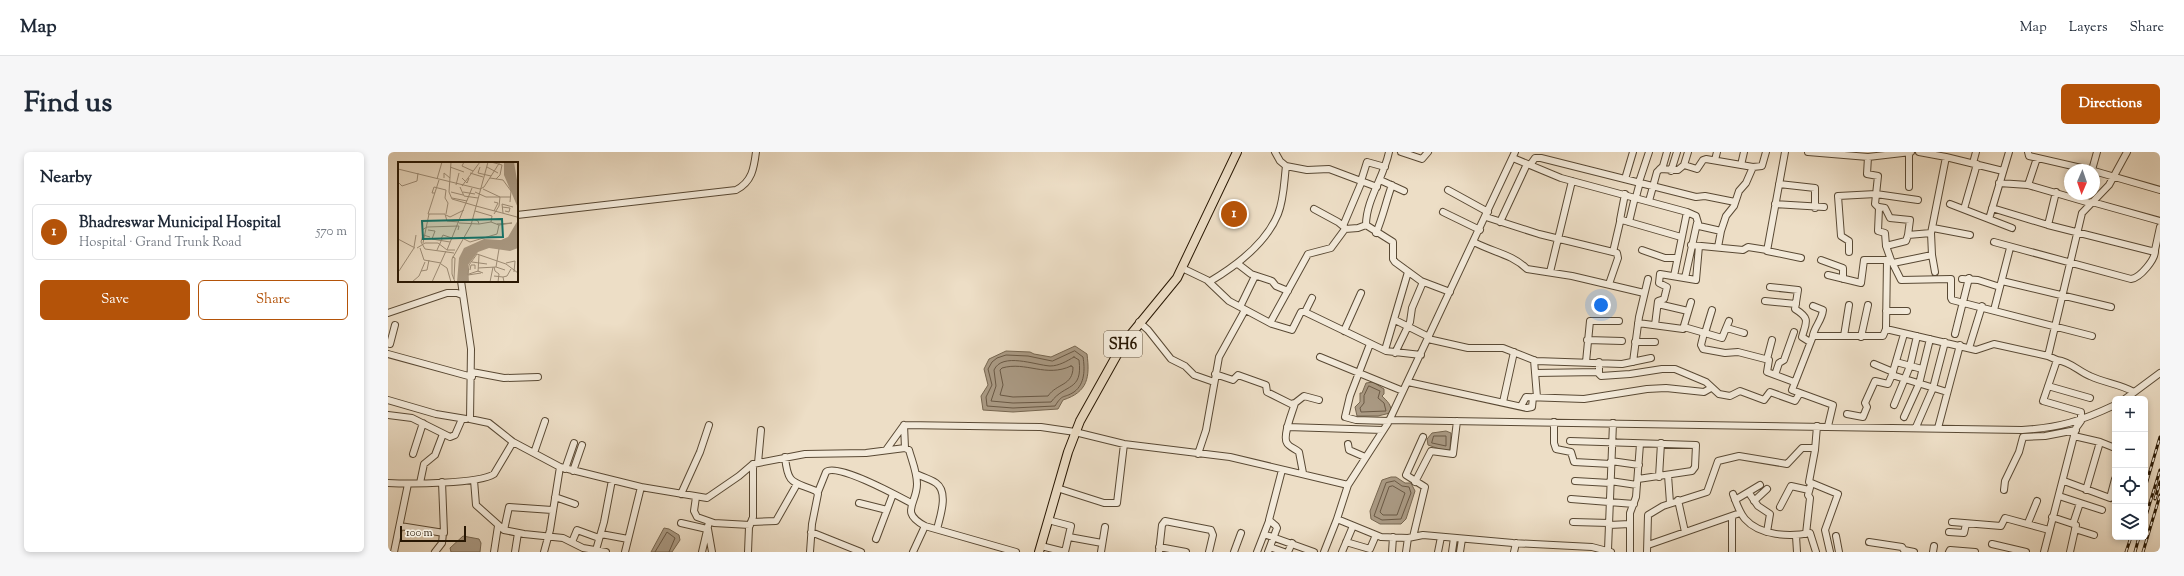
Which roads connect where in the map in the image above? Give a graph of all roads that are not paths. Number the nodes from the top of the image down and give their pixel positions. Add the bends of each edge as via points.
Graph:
1 (756, 152) edge
2 (1237, 152) edge
3 (1275, 152) edge
4 (1389, 152) edge
5 (1401, 152) edge
6 (1428, 152) edge
7 (1633, 152) edge
8 (1649, 152) edge
9 (1667, 152) edge
10 (1677, 152) edge
11 (1688, 152) edge
12 (1703, 152) edge
13 (1717, 152) edge
14 (1744, 152) edge
15 (1766, 152) edge
16 (1785, 152) edge
17 (1808, 152) edge
18 (1910, 152) edge
19 (1919, 152) edge
20 (1976, 152) edge
21 (2008, 152) edge
22 (2028, 152) edge
23 (2097, 152) edge
24 (2127, 152) edge
25 (1893, 153) edge
26 (1514, 155) edge
27 (1866, 155) edge
28 (1946, 157) junction
29 (2037, 158) junction
30 (1704, 159) junction
31 (1715, 160) junction
32 (1975, 163) junction
33 (2064, 164) edge
34 (2094, 164) edge
35 (1529, 165) junction
36 (1684, 165) junction
37 (1741, 165) junction
38 (1286, 166) junction
39 (1385, 167) junction
40 (1753, 167) junction
41 (1660, 169) junction
42 (1671, 170) junction
43 (2003, 171) junction
44 (2100, 172) edge
45 (2114, 176) junction
46 (1625, 179) junction
47 (1380, 180) junction
48 (1361, 181) junction
49 (1572, 181) junction
50 (1639, 182) junction
51 (2000, 183) junction
52 (1779, 184) junction
53 (1654, 185) junction
54 (2028, 185) junction
55 (1392, 186) junction
56 (1377, 187) junction
57 (1909, 187) dead end
58 (1448, 190) dead end
59 (2160, 190) edge
60 (1404, 191) dead end
61 (2056, 192) junction
62 (1624, 194) junction
63 (1876, 194) junction
64 (1635, 197) junction
65 (1918, 200) dead end
66 (1649, 201) junction
67 (1735, 202) junction
68 (2091, 203) junction
69 (1775, 204) junction
70 (1950, 204) dead end
71 (1824, 207) dead end
72 (1879, 207) junction
73 (1815, 208) junction
74 (1992, 208) junction
75 (1314, 209) dead end
76 (1964, 209) junction
77 (1443, 212) dead end
78 (1687, 212) junction
79 (1487, 214) junction
80 (518, 215) edge
81 (1989, 219) junction
82 (1620, 220) junction
83 (1500, 222) junction
84 (1629, 222) junction
85 (2160, 222) edge
86 (1697, 223) junction
87 (1366, 225) junction
88 (2048, 225) junction
89 (1344, 227) junction
90 (2160, 227) edge
91 (2012, 228) dead end
92 (1480, 230) junction
93 (1721, 231) junction
94 (1932, 231) junction
95 (1376, 232) junction
96 (2077, 232) junction
97 (1908, 235) junction
98 (1970, 236) dead end
99 (1681, 237) junction
100 (1558, 238) junction
101 (1474, 242) junction
102 (1994, 242) dead end
103 (1691, 245) junction
104 (1700, 246) junction
105 (1886, 246) junction
106 (1718, 247) junction
107 (2010, 248) junction
108 (1642, 250) dead end
109 (1768, 250) junction
110 (2154, 250) junction
111 (1613, 252) junction
112 (1849, 252) dead end
113 (1932, 255) junction
114 (1678, 258) junction
115 (1801, 258) dead end
116 (1821, 260) dead end
117 (1890, 261) junction
118 (1238, 264) junction
119 (2070, 264) junction
120 (1182, 268) junction
121 (1408, 272) junction
122 (1550, 272) junction
123 (1935, 272) dead end
124 (1828, 275) dead end
125 (1255, 276) junction
126 (1674, 276) junction
127 (1685, 278) junction
128 (1962, 278) dead end
129 (1969, 278) junction
130 (1648, 279) dead end
131 (1843, 279) junction
132 (461, 282) edge
133 (1210, 282) junction
134 (1423, 282) junction
135 (1609, 284) junction
136 (2001, 284) junction
137 (1770, 287) dead end
138 (1288, 291) junction
139 (1450, 292) junction
140 (1361, 293) dead end
141 (1644, 293) junction
142 (462, 295) junction
143 (2063, 295) junction
144 (1312, 298) dead end
145 (1765, 301) dead end
146 (1691, 302) dead end
147 (1965, 302) junction
148 (1658, 304) junction
149 (1796, 304) junction
150 (1849, 305) dead end
151 (1868, 305) dead end
152 (1813, 306) dead end
153 (1982, 306) junction
154 (2111, 307) dead end
155 (1243, 309) junction
156 (1712, 310) dead end
157 (1994, 310) junction
158 (1688, 311) junction
159 (1886, 311) junction
160 (1907, 311) dead end
161 (1305, 312) junction
162 (388, 313) edge
163 (1395, 320) junction
164 (1619, 321) dead end
165 (1729, 321) dead end
166 (1139, 322) junction
167 (1270, 323) junction
168 (1638, 324) junction
169 (395, 325) dead end
170 (1655, 325) junction
171 (1408, 326) junction
172 (2055, 326) junction
173 (1684, 327) junction
174 (1726, 328) junction
175 (1886, 329) junction
176 (1344, 331) junction
177 (1794, 332) dead end
178 (1704, 333) junction
179 (1744, 333) dead end
180 (1904, 334) junction
181 (1955, 334) dead end
182 (1813, 335) junction
183 (1844, 336) junction
184 (1917, 336) junction
185 (2092, 336) dead end
186 (1860, 337) junction
187 (1429, 338) junction
188 (1930, 339) junction
189 (1587, 340) junction
190 (1772, 340) dead end
191 (1622, 341) dead end
192 (1635, 342) junction
193 (1655, 342) dead end
194 (1810, 342) junction
195 (1945, 342) junction
196 (389, 343) edge
197 (1370, 344) junction
198 (1960, 345) junction
199 (1970, 348) junction
200 (1385, 350) junction
201 (1514, 352) junction
202 (1395, 353) junction
203 (388, 355) edge
204 (1421, 355) junction
205 (2048, 356) junction
206 (1320, 357) dead end
207 (1651, 358) dead end
208 (1767, 359) junction
209 (1534, 360) junction
210 (2057, 360) junction
211 (1586, 362) junction
212 (1599, 362) junction
213 (1633, 362) junction
214 (1896, 362) junction
215 (1874, 364) dead end
216 (1910, 366) junction
217 (1922, 369) junction
218 (1359, 372) junction
219 (1598, 372) junction
220 (1535, 373) junction
221 (2160, 373) edge
222 (1215, 374) junction
223 (1893, 374) junction
224 (472, 375) junction
225 (1775, 375) junction
226 (538, 377) dead end
227 (1904, 379) junction
228 (1214, 382) junction
229 (1408, 382) junction
230 (1794, 382) junction
231 (1919, 384) junction
232 (2048, 386) junction
233 (1711, 388) junction
234 (1933, 388) junction
235 (1403, 391) junction
236 (1947, 392) junction
237 (2134, 392) junction
238 (1800, 393) junction
239 (2129, 396) edge
240 (1535, 397) junction
241 (2090, 398) dead end
242 (388, 400) edge
243 (1319, 400) dead end
244 (1503, 402) junction
245 (1295, 403) junction
246 (1894, 405) dead end
247 (1521, 406) junction
248 (2112, 406) edge
249 (1847, 414) dead end
250 (388, 415) edge
251 (1904, 417) dead end
252 (462, 419) junction
253 (470, 419) junction
254 (1389, 420) junction
255 (2082, 420) junction
256 (545, 421) dead end
257 (1457, 421) junction
258 (1554, 422) junction
259 (423, 423) junction
260 (1612, 423) junction
261 (709, 425) dead end
262 (904, 425) junction
263 (1817, 426) junction
264 (1828, 426) junction
265 (1287, 427) junction
266 (1916, 427) junction
267 (1938, 428) junction
268 (761, 430) dead end
269 (1383, 430) junction
270 (1075, 432) junction
271 (2075, 433) junction
272 (443, 434) junction
273 (1423, 437) dead end
274 (1570, 441) dead end
275 (513, 442) junction
276 (2100, 442) junction
277 (574, 443) dead end
278 (1612, 443) junction
279 (1661, 443) junction
280 (1124, 444) junction
281 (1348, 444) dead end
282 (1640, 444) junction
283 (582, 445) dead end
284 (2112, 447) edge
285 (905, 448) junction
286 (1815, 448) junction
287 (886, 450) junction
288 (534, 453) junction
289 (413, 454) dead end
290 (1198, 454) junction
291 (1365, 457) junction
292 (785, 458) junction
293 (756, 463) junction
294 (1611, 463) junction
295 (1639, 465) junction
296 (563, 468) junction
297 (1282, 470) junction
298 (573, 471) junction
299 (1303, 473) junction
300 (916, 474) junction
301 (1668, 476) junction
302 (1659, 477) junction
303 (474, 480) junction
304 (612, 480) junction
305 (1575, 481) dead end
306 (2064, 481) junction
307 (442, 482) junction
308 (1415, 482) junction
309 (1610, 482) junction
310 (1638, 482) junction
311 (388, 483) edge
312 (420, 483) junction
313 (408, 484) junction
314 (797, 484) junction
315 (1348, 485) junction
316 (1760, 485) dead end
317 (641, 487) junction
318 (1810, 487) junction
319 (1057, 488) junction
320 (1767, 489) dead end
321 (2004, 490) dead end
322 (2086, 490) junction
323 (2112, 490) edge
324 (818, 492) junction
325 (1749, 493) junction
326 (681, 494) junction
327 (893, 494) junction
328 (1733, 494) dead end
329 (2059, 496) junction
330 (555, 497) junction
331 (696, 497) junction
332 (1571, 498) dead end
333 (1678, 500) junction
334 (1735, 500) junction
335 (1754, 501) junction
336 (2037, 501) dead end
337 (911, 502) junction
338 (1609, 502) junction
339 (859, 503) dead end
340 (1670, 503) junction
341 (2080, 503) junction
342 (575, 504) dead end
343 (1634, 504) junction
344 (1780, 507) dead end
345 (552, 510) junction
346 (887, 510) junction
347 (2102, 510) dead end
348 (1740, 512) junction
349 (1732, 516) junction
350 (2052, 517) junction
351 (1337, 519) junction
352 (1048, 520) junction
353 (1269, 522) junction
354 (1572, 522) dead end
355 (1952, 522) dead end
356 (681, 523) dead end
357 (751, 523) junction
358 (2028, 523) junction
359 (1609, 524) junction
360 (1630, 524) junction
361 (1966, 524) junction
362 (400, 526) junction
363 (498, 526) junction
364 (708, 526) junction
365 (925, 526) junction
366 (1353, 526) junction
367 (2074, 526) junction
368 (1105, 527) dead end
369 (937, 529) junction
370 (504, 530) junction
371 (2049, 530) junction
372 (811, 532) junction
373 (1685, 532) junction
374 (1767, 532) junction
375 (1950, 532) dead end
376 (443, 533) junction
377 (518, 533) junction
378 (1241, 533) dead end
379 (1264, 534) junction
380 (1806, 534) junction
381 (1376, 535) junction
382 (2094, 535) dead end
383 (549, 536) junction
384 (600, 536) junction
385 (1796, 536) junction
386 (1836, 536) dead end
387 (1069, 537) junction
388 (1274, 537) junction
389 (1393, 537) junction
390 (1410, 537) junction
391 (1441, 537) junction
392 (1454, 538) junction
393 (628, 539) junction
394 (876, 539) dead end
395 (1462, 539) junction
396 (572, 542) junction
397 (1346, 542) junction
398 (1869, 542) dead end
399 (1102, 543) junction
400 (1292, 543) junction
401 (1516, 543) junction
402 (1992, 544) dead end
403 (1555, 545) junction
404 (1648, 545) junction
405 (1573, 546) junction
406 (995, 549) edge
407 (1040, 549) edge
408 (1159, 550) edge
409 (1269, 550) edge
410 (1365, 550) edge
411 (1598, 550) edge
412 (600, 551) edge
413 (1004, 551) edge
414 (1311, 551) edge
415 (1609, 551) edge
416 (394, 552) edge
417 (435, 552) edge
418 (494, 552) edge
419 (515, 552) edge
420 (544, 552) edge
421 (625, 552) edge
422 (702, 552) edge
423 (712, 552) edge
424 (748, 552) edge
425 (810, 552) edge
426 (861, 552) edge
427 (913, 552) edge
428 (1016, 552) edge
429 (1065, 552) edge
430 (1101, 552) edge
431 (1184, 552) edge
432 (1209, 552) edge
433 (1234, 552) edge
434 (1258, 552) edge
435 (1284, 552) edge
436 (1288, 552) edge
437 (1324, 552) edge
438 (1342, 552) edge
439 (1392, 552) edge
440 (1406, 552) edge
441 (1438, 552) edge
442 (1452, 552) edge
443 (1460, 552) edge
444 (1514, 552) edge
445 (1552, 552) edge
446 (1569, 552) edge
447 (1630, 552) edge
448 (1648, 552) edge
449 (1732, 552) edge
450 (1797, 552) edge
451 (1816, 552) edge
452 (1830, 552) edge
453 (1839, 552) edge
454 (1914, 552) edge
455 (1949, 552) edge
456 (1975, 552) edge
457 (2026, 552) edge
458 (2044, 552) edge
459 (2070, 552) edge

1 - 80 street via 752,175 736,190
2 - 120 main road, SH6
3 - 38 street
4 - 39 street
5 - 6 street via 1422,159
7 - 46 street
8 - 50 street
9 - 41 street
10 - 42 street
11 - 36 street
12 - 30 street
13 - 31 street
14 - 37 street
15 - 40 street via 1762,166
16 - 52 street
17 - 27 street
18 - 25 street
18 - 57 street
19 - 28 street
20 - 32 street
21 - 43 street
22 - 29 street via 2029,156
23 - 34 street
24 - 45 street
25 - 27 street
26 - 35 street
26 - 79 street
27 - 63 street via 1867,174 1878,176
28 - 32 street
28 - 94 street
29 - 33 street
29 - 54 street
30 - 31 street
30 - 36 street via 1697,169
31 - 37 street
32 - 43 street
32 - 76 street
35 - 46 street via 1537,158
35 - 49 street
35 - 83 street
36 - 42 street via 1678,170
37 - 40 street
38 - 48 street via 1307,170 1324,168
38 - 118 street via 1276,219 1258,244
39 - 47 street
39 - 48 street via 1367,162
40 - 67 street
41 - 42 street
41 - 53 street
43 - 51 street
44 - 45 street
45 - 59 street
45 - 68 street
46 - 50 street
47 - 55 street
47 - 56 street
48 - 56 street
48 - 89 street
49 - 62 street
49 - 100 street
50 - 53 street
50 - 64 street
51 - 54 street
51 - 74 street
52 - 69 street
52 - 73 street via 1815,188
53 - 66 street
53 - 67 street via 1696,197 1705,196
54 - 61 street
55 - 60 street
55 - 95 street
56 - 87 street
58 - 79 street
61 - 68 street
61 - 88 street
62 - 64 street
62 - 82 street
63 - 65 street
63 - 72 street via 1875,204
63 - 112 street via 1837,196 1841,236 1849,241
64 - 66 street
64 - 84 street
66 - 78 street
67 - 93 street via 1726,216
68 - 85 street
68 - 96 street via 2082,213
69 - 73 street
69 - 109 street
70 - 76 street
71 - 73 street
72 - 97 street via 1885,208 1891,218 1909,220
72 - 105 street via 1878,232 1885,233
74 - 81 street
74 - 88 street
75 - 89 street
76 - 81 street
77 - 92 street
78 - 86 street via 1696,216
78 - 99 street
79 - 83 street
79 - 92 street
81 - 91 street
82 - 84 street
82 - 111 street
83 - 100 street
84 - 99 street
86 - 93 street via 1700,227
86 - 103 street
87 - 89 street via 1358,228
87 - 95 street
88 - 96 street
89 - 138 street via 1331,248 1308,254
90 - 110 street
92 - 101 street
93 - 106 street
94 - 97 street
94 - 98 street
94 - 113 street
95 - 121 street via 1393,242 1394,261
96 - 110 street
96 - 119 street
97 - 105 street via 1906,241
99 - 114 street
100 - 111 street
100 - 122 street
101 - 122 street via 1520,261 1527,269
101 - 139 street
102 - 107 street
103 - 104 street
103 - 127 street
104 - 106 street
104 - 127 street via 1696,280
105 - 117 street
106 - 109 street via 1743,250 1748,246
107 - 119 street
107 - 136 street
108 - 114 street via 1665,258
109 - 115 street
110 - 119 street via 2154,257 2133,280
111 - 135 street via 1618,256
113 - 117 street
113 - 123 street
114 - 126 street
116 - 131 street via 1843,268
117 - 131 street via 1864,260 1862,283
117 - 147 street via 1901,280 1951,279 1951,299
117 - 159 street
118 - 125 street
118 - 133 street
119 - 143 street
120 - 133 street
120 - 166 main road, SH6
121 - 134 street
121 - 163 street
122 - 135 street
124 - 131 street
125 - 138 street via 1272,281
125 - 155 street
126 - 127 street
126 - 148 street via 1660,274 1659,283 1667,288 1664,298 1659,300
128 - 129 street
129 - 136 street
129 - 147 street
130 - 141 street
132 - 142 street
133 - 155 street via 1225,298
134 - 139 street
134 - 171 street via 1412,308
135 - 141 street
136 - 143 street
136 - 157 street
137 - 149 street via 1798,290
138 - 167 street
139 - 187 street
140 - 176 street
141 - 168 street
142 - 162 street via 447,293
142 - 224 street via 469,331
143 - 154 street
143 - 172 street
144 - 161 street
145 - 149 street
146 - 158 street
147 - 153 street
147 - 181 street
148 - 158 street
148 - 170 street
149 - 194 street via 1795,309 1804,314 1807,322 1802,337
150 - 183 street
151 - 186 street
152 - 182 street via 1823,310
153 - 157 street
153 - 199 street
155 - 167 street
155 - 222 street via 1219,357
156 - 178 street
157 - 172 street
158 - 173 street
159 - 160 street
159 - 175 street
161 - 167 street via 1301,312 1292,330
161 - 176 street
163 - 171 street
163 - 200 street
164 - 189 street via 1590,321
165 - 174 street
166 - 228 street via 1171,359 1185,366 1194,375
166 - 270 main road, SH6 via 1111,364
168 - 170 street
168 - 192 street
169 - 196 street
170 - 173 street via 1682,329
171 - 187 street
171 - 202 street
172 - 185 street
172 - 205 street
173 - 178 street
174 - 178 street via 1722,338
174 - 179 street
175 - 180 street
175 - 186 street via 1884,336
176 - 197 street
177 - 225 street via 1784,360 1779,363
178 - 208 street via 1701,345 1703,349 1725,353 1738,352
180 - 184 street
180 - 214 street
182 - 183 street via 1822,338
182 - 194 street
183 - 186 street
184 - 188 street
184 - 216 street
187 - 201 street via 1468,348 1498,348
187 - 204 street
188 - 195 street
188 - 217 street
189 - 191 street
189 - 211 street
190 - 208 street
192 - 193 street
192 - 213 street
194 - 230 street
195 - 198 street
195 - 234 street
196 - 203 street
197 - 200 street
197 - 218 street
198 - 199 street
198 - 236 street
199 - 205 street via 1976,350 1994,344
200 - 202 street
201 - 209 street
201 - 244 street
202 - 204 street
203 - 224 street
204 - 229 street
205 - 210 street
206 - 218 street
207 - 213 street
208 - 225 street via 1770,360 1767,371
209 - 211 street
209 - 220 street
210 - 232 street
210 - 237 street via 2066,361 2091,377
211 - 212 street
212 - 213 street
212 - 219 street
214 - 216 street
214 - 223 street
215 - 223 street
216 - 217 street
216 - 227 street
217 - 231 street
218 - 235 street
218 - 254 street via 1348,401 1346,417 1356,420
219 - 220 street
219 - 233 street via 1601,376 1610,376 1670,369 1702,380
220 - 240 street
221 - 237 street
222 - 228 street
222 - 245 street via 1233,380 1238,375 1255,380 1266,385 1267,392 1289,403
223 - 227 street
223 - 249 street via 1888,384 1875,381 1865,403 1867,407 1863,417
224 - 226 street via 504,378
224 - 253 street
225 - 230 street
227 - 231 street
227 - 246 street
228 - 290 street via 1206,430
229 - 235 street
229 - 244 street
230 - 238 street via 1792,390
231 - 234 street
231 - 251 street
232 - 241 street
232 - 255 street via 2043,401 2081,412
233 - 238 street via 1723,395 1730,396 1740,391 1763,400 1768,392 1795,401
233 - 240 street via 1704,392 1647,389 1584,399
234 - 236 street
234 - 266 street
235 - 254 street
236 - 267 street
237 - 239 street
238 - 264 street via 1833,405
240 - 247 street via 1524,397
240 - 247 street via 1531,408
242 - 252 street
243 - 245 street via 1304,396
244 - 247 street
245 - 265 street
248 - 255 street
250 - 259 street via 405,416
252 - 253 street
252 - 272 street via 454,436
253 - 275 street via 489,423
254 - 257 street
254 - 269 street
255 - 267 street via 2051,428 2022,430
255 - 271 street
256 - 288 street
257 - 258 street
257 - 308 street via 1453,454 1431,451
258 - 260 street
258 - 294 street via 1556,449 1571,452 1575,462
259 - 272 street
259 - 289 street
260 - 263 street
260 - 278 street
261 - 326 street
262 - 270 street via 1041,427
262 - 285 street
262 - 287 street
263 - 264 street
263 - 286 street
264 - 266 street
265 - 269 street
265 - 299 street via 1286,441 1299,452
266 - 267 street
268 - 293 street
269 - 291 street
270 - 280 street
270 - 319 main road, SH6
271 - 276 street
271 - 306 street
271 - 321 street via 2023,437 2020,452 2005,481
272 - 312 street via 435,455 424,464
273 - 308 street via 1406,475
274 - 278 street
275 - 288 street
275 - 303 street via 494,474
276 - 284 street
276 - 322 street
277 - 296 street
278 - 282 street
278 - 294 street
279 - 282 street
279 - 301 street via 1696,445 1694,470
279 - 302 street
280 - 290 street
280 - 319 street via 1117,503 1104,503
281 - 291 street via 1349,450
282 - 295 street
283 - 298 street
285 - 287 street
285 - 300 street via 909,450
286 - 318 street via 1808,482
286 - 333 street via 1802,448 1787,464 1739,456 1721,459 1716,464 1707,492
287 - 292 street
288 - 296 street
290 - 297 street via 1230,457
291 - 315 street
292 - 293 street
292 - 314 street via 787,474
293 - 331 street via 710,496
293 - 357 street
294 - 295 street
294 - 309 street
295 - 310 street
296 - 298 street
296 - 330 street
297 - 299 street
297 - 353 street
298 - 304 street
299 - 315 street
300 - 337 street via 917,487
300 - 369 street via 941,488 942,502
301 - 302 street
301 - 340 street
302 - 310 street
303 - 307 street
303 - 363 street via 476,505
304 - 317 street
304 - 384 street
305 - 309 street
306 - 322 street
306 - 329 street
307 - 312 street
307 - 376 street
308 - 390 street via 1425,489
309 - 310 street
309 - 338 street
310 - 343 street
311 - 313 street
312 - 313 street
313 - 362 street
314 - 324 street
314 - 357 street via 776,521
315 - 351 street
316 - 325 street
317 - 326 street
317 - 393 street
318 - 344 street via 1791,486
318 - 380 street
318 - 452 street via 1838,494 1824,530
319 - 352 main road, SH6
320 - 335 street
322 - 323 street via 2110,498
324 - 327 street via 826,472 831,470 853,474
324 - 372 street
325 - 334 street
325 - 335 street
326 - 331 street
327 - 337 street
327 - 346 street
328 - 334 street
329 - 341 street
329 - 350 street
330 - 342 street
330 - 345 street
331 - 364 street via 694,514
332 - 338 street
333 - 340 street
333 - 373 street
334 - 348 street
335 - 374 street via 1770,514
336 - 358 street
337 - 365 street via 913,518
338 - 343 street
338 - 359 street
339 - 346 street
340 - 404 street via 1648,516
341 - 347 street
341 - 367 street
343 - 360 street via 1630,513
345 - 370 street via 509,507
345 - 383 street
346 - 394 street
348 - 349 street
348 - 374 street via 1746,521
349 - 373 street
349 - 449 street
350 - 367 street
350 - 371 street
351 - 366 street
351 - 437 street
352 - 387 street via 1070,525
352 - 407 main road, SH6
353 - 379 street
353 - 388 street via 1276,526
354 - 359 street
355 - 361 street
356 - 364 street
357 - 364 street
357 - 424 street
358 - 361 street via 2005,518 2002,526
358 - 371 street
359 - 360 street
359 - 415 street
360 - 447 street
361 - 375 street via 1964,533
362 - 376 street
362 - 416 street
363 - 370 street
363 - 418 street
364 - 422 street
364 - 423 street
365 - 369 street
365 - 427 street
366 - 381 street
366 - 397 street
367 - 382 street
367 - 459 street
368 - 399 street
369 - 406 street
370 - 377 street
371 - 458 street
372 - 425 street
372 - 426 street
373 - 404 street
374 - 385 street
376 - 417 street via 442,542
377 - 383 street
377 - 419 street
378 - 433 street
379 - 388 street
379 - 434 street
380 - 385 street
380 - 451 street via 1811,534
381 - 389 street
381 - 410 street via 1372,548
383 - 396 street
383 - 420 street
384 - 393 street
384 - 396 street via 577,530
384 - 412 street
385 - 450 street
386 - 453 street
387 - 399 street
387 - 429 street
388 - 400 street
388 - 409 street
389 - 390 street
389 - 439 street
390 - 391 street
390 - 440 street
391 - 392 street
391 - 441 street
392 - 395 street
392 - 442 street
393 - 421 street
395 - 401 street
395 - 443 street
396 - 412 street
397 - 410 street
397 - 438 street
398 - 454 street via 1902,547 1903,550
399 - 430 street
400 - 414 street
400 - 436 street
401 - 403 street
401 - 444 street
402 - 457 street
403 - 405 street
403 - 445 street
404 - 448 street
405 - 411 street
405 - 446 street
406 - 413 street
407 - 429 street
408 - 431 street
408 - 432 street via 1163,522 1167,521 1211,530 1213,535
409 - 435 street
411 - 415 street
413 - 428 street
455 - 456 street

